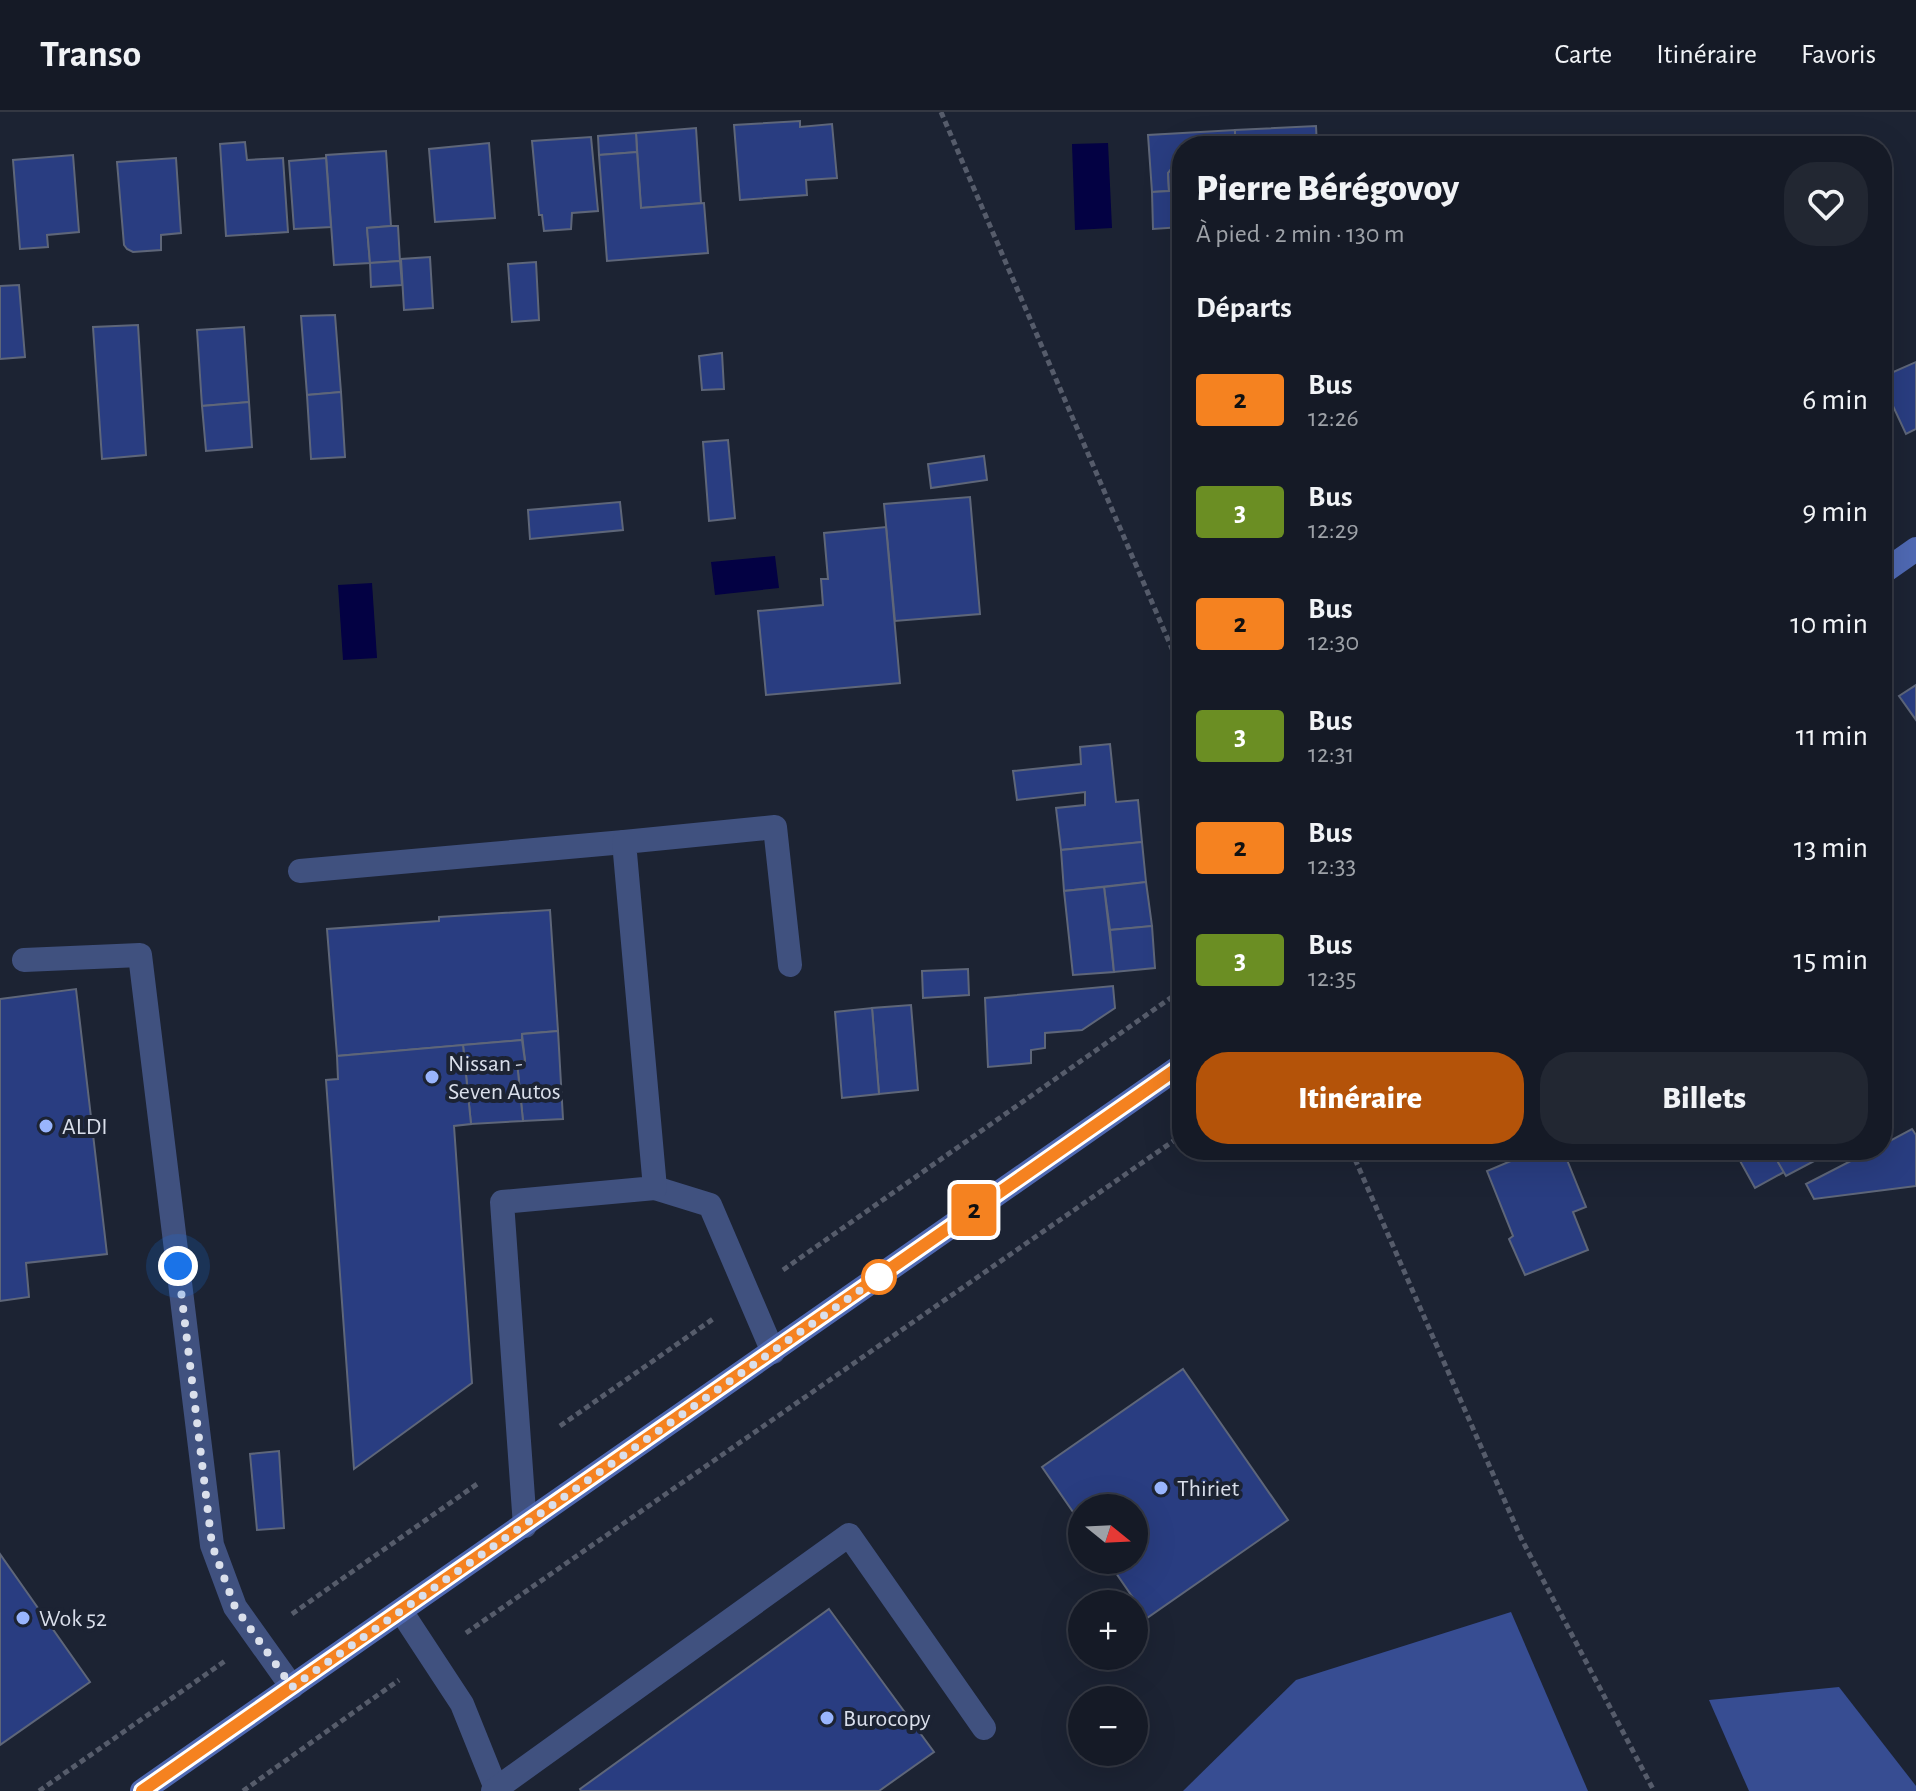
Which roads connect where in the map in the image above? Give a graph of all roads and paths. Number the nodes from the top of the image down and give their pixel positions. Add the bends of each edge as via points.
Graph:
1 (941, 112) edge
2 (1916, 549) edge
3 (1892, 566) edge
4 (1172, 649) edge
5 (624, 842) junction
6 (300, 871) dead end
7 (24, 960) dead end
8 (790, 965) dead end
9 (1172, 997) edge
10 (1172, 1072) edge
11 (1172, 1142) edge
12 (1355, 1160) edge
13 (655, 1188) junction
14 (748, 1294) junction
15 (773, 1352) junction
16 (519, 1455) junction
17 (525, 1526) junction
18 (401, 1611) junction
19 (257, 1638) junction
20 (430, 1658) junction
21 (292, 1687) junction
22 (984, 1728) dead end
23 (495, 1790) edge
24 (39, 1791) edge
25 (142, 1791) edge
26 (243, 1791) edge
27 (1654, 1791) edge

1 - 4 path
2 - 3 main road
5 - 6 lane
5 - 8 lane via 775,827
5 - 13 lane
7 - 19 lane via 140,955 212,1545 235,1607
9 - 14 path
10 - 15 main road
11 - 20 path
12 - 27 path via 1521,1538
13 - 14 lane via 710,1205
13 - 16 lane via 502,1202
14 - 15 lane
14 - 16 path
15 - 17 main road
16 - 17 lane
16 - 19 path
17 - 18 main road
18 - 20 lane
18 - 21 main road
19 - 21 lane
19 - 24 path
20 - 23 lane via 462,1704
20 - 26 path
21 - 25 main road
22 - 23 lane via 849,1535

